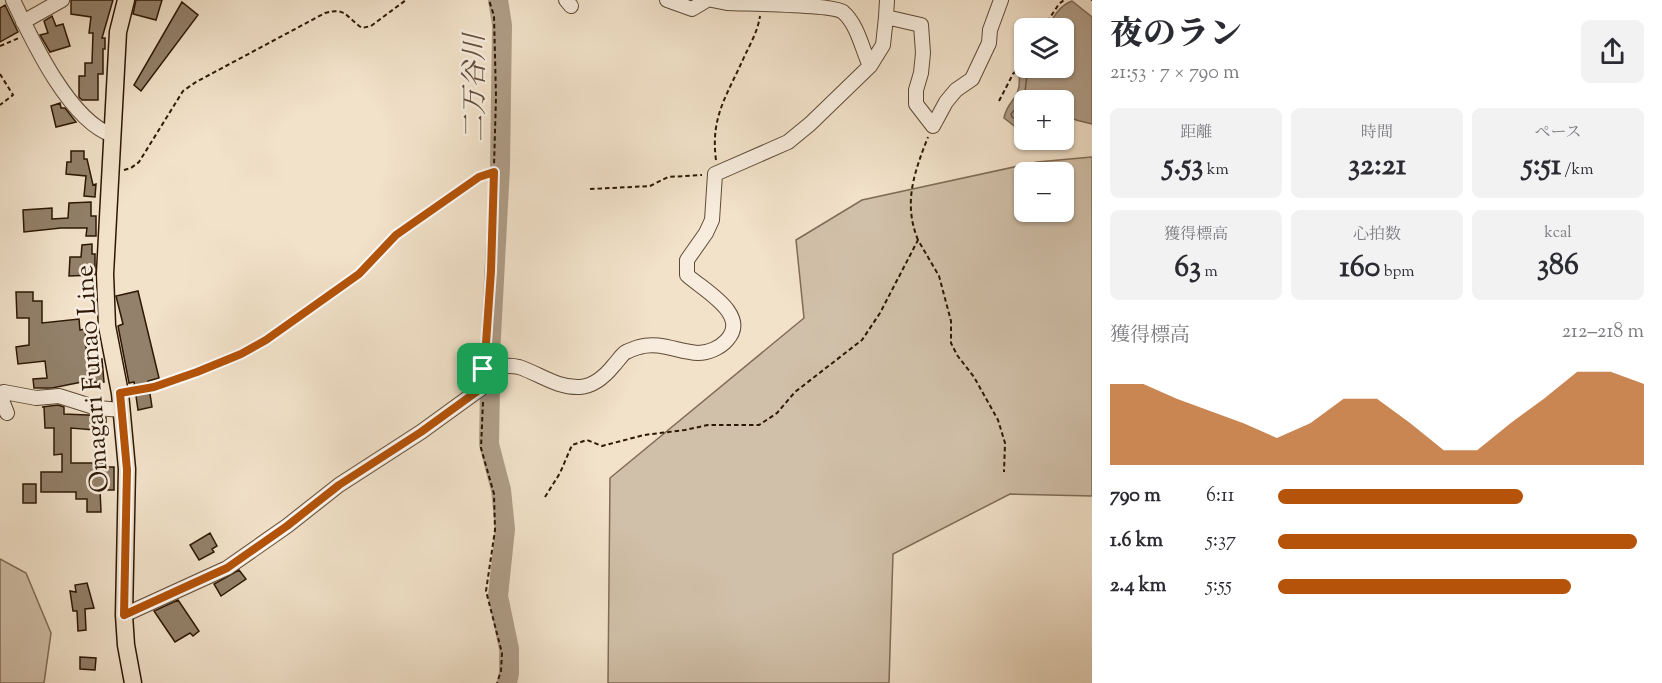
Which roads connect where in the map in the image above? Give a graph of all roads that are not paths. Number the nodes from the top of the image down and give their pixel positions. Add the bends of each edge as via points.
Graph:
1 (13, 0) edge
2 (62, 0) edge
3 (126, 0) edge
4 (667, 0) edge
5 (707, 0) edge
6 (712, 0) edge
7 (887, 0) edge
8 (1001, 0) edge
9 (886, 17) junction
10 (26, 28) junction
11 (870, 66) junction
12 (112, 135) junction
13 (122, 410) junction
14 (7, 413) dead end
15 (124, 615) junction
16 (133, 683) edge

1 - 10 street
2 - 10 street
3 - 12 main road, Omagari Funao Line via 118,32
4 - 5 street via 692,9
6 - 11 street via 841,10 854,25
7 - 9 street
8 - 9 street via 989,43 972,78 946,102 933,126 916,104 923,53 921,25
9 - 11 street via 882,45
10 - 12 street via 69,99 100,131
11 - 15 street via 788,141 715,174 712,220 687,260 687,275 732,315 733,330 715,350 699,353 656,344 642,346 625,352 595,383 582,387 562,386 518,367 483,369 483,387 339,485 227,568
12 - 13 main road, Omagari Funao Line via 105,274 107,326
13 - 14 street via 97,408 59,396 36,398 4,392
13 - 15 main road, Omagari Funao Line via 127,470
15 - 16 main road, Omagari Funao Line

